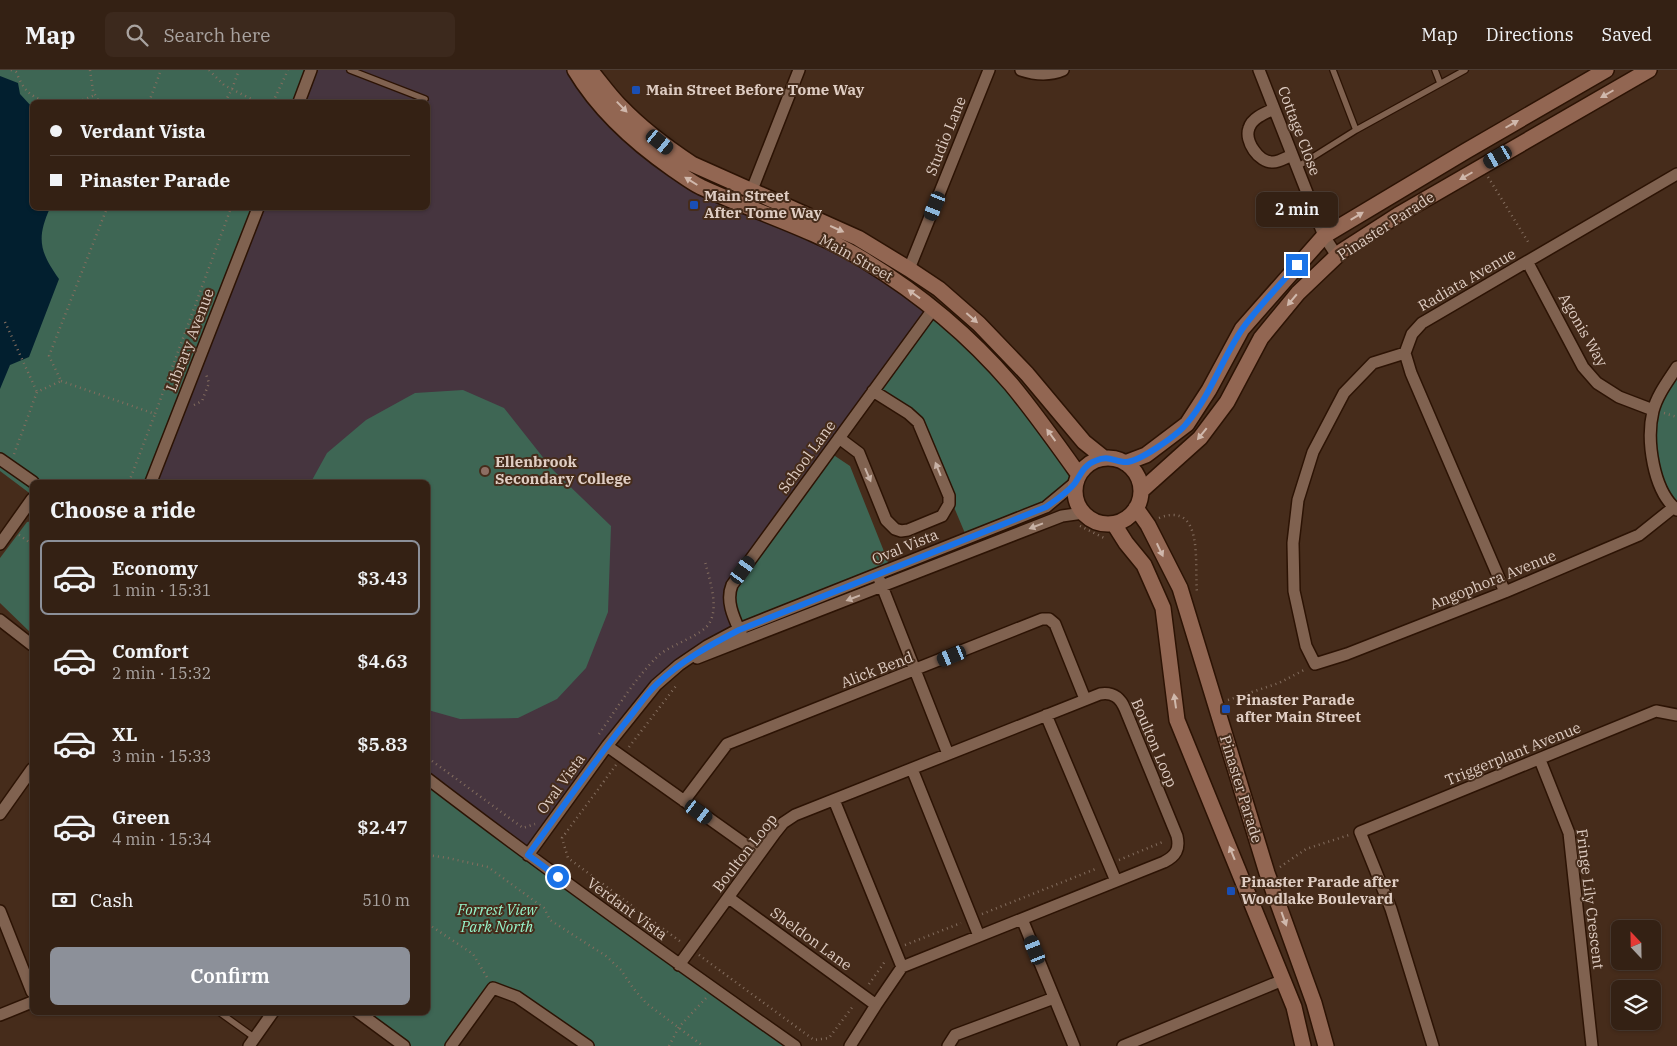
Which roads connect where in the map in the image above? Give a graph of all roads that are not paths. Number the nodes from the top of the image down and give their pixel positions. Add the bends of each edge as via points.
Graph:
1 (311, 70) edge
2 (350, 70) edge
3 (575, 70) edge
4 (590, 70) edge
5 (799, 70) edge
6 (989, 70) edge
7 (1021, 70) edge
8 (1063, 70) edge
9 (1259, 70) edge
10 (1333, 70) edge
11 (1435, 70) edge
12 (1465, 70) edge
13 (1606, 70) edge
14 (1649, 70) edge
15 (1440, 83) junction
16 (425, 99) dead end
17 (300, 100) edge
18 (1274, 109) junction
19 (1356, 130) junction
20 (1292, 155) junction
21 (1297, 167) junction
22 (1677, 174) edge
23 (748, 198) junction
24 (257, 210) edge
25 (1324, 236) junction
26 (1337, 256) junction
27 (1532, 260) junction
28 (909, 269) junction
29 (934, 308) junction
30 (1405, 353) junction
31 (1677, 367) edge
32 (873, 391) junction
33 (1653, 410) junction
34 (839, 438) junction
35 (1104, 458) junction
36 (4, 462) edge
37 (1125, 463) junction
38 (1077, 478) junction
39 (30, 480) edge
40 (152, 480) edge
41 (1141, 491) junction
42 (30, 502) edge
43 (1136, 508) junction
44 (1675, 509) edge
45 (1082, 520) junction
46 (1114, 524) junction
47 (0, 544) edge
48 (878, 574) junction
49 (882, 586) junction
50 (1505, 592) junction
51 (0, 620) edge
52 (741, 635) junction
53 (30, 643) edge
54 (915, 671) junction
55 (1085, 699) junction
56 (1046, 715) junction
57 (1677, 715) edge
58 (607, 746) junction
59 (948, 754) junction
60 (1540, 760) junction
61 (912, 769) junction
62 (30, 773) edge
63 (430, 781) edge
64 (834, 800) junction
65 (684, 801) junction
66 (0, 814) edge
67 (759, 854) junction
68 (528, 855) junction
69 (1116, 881) junction
70 (728, 898) junction
71 (0, 911) edge
72 (1022, 919) junction
73 (979, 936) junction
74 (679, 965) junction
75 (902, 967) junction
76 (1283, 980) junction
77 (30, 987) edge
78 (1054, 998) junction
79 (30, 1003) edge
80 (876, 1005) junction
81 (0, 1015) edge
82 (222, 1015) edge
83 (271, 1015) edge
84 (362, 1015) edge
85 (252, 1042) edge
86 (404, 1046) edge
87 (451, 1046) edge
88 (588, 1046) edge
89 (795, 1046) edge
90 (850, 1046) edge
91 (948, 1046) edge
92 (1074, 1046) edge
93 (1123, 1046) edge
94 (1303, 1046) edge
95 (1326, 1046) edge
96 (1433, 1046) edge
97 (1592, 1046) edge

1 - 17 street
2 - 16 lane
23 -> 3 main road, Main Street via 700,187 642,147 593,96
4 -> 23 main road, Main Street via 620,105 671,151
5 - 23 street
6 - 28 street, Studio Lane
7 - 8 street via 1053,74
9 - 18 street, Cottage Close
10 - 19 lane
11 - 15 lane
12 - 15 lane
25 -> 13 main road, Pinaster Parade
14 -> 26 main road, Pinaster Parade via 1398,215
15 - 19 lane
18 - 20 street, Cottage Close
18 - 20 street via 1257,118 1249,126 1247,135 1254,152 1262,159 1274,162
19 - 21 lane
20 - 21 street, Cottage Close
21 - 25 street, Cottage Close
22 - 27 street, Radiata Avenue
23 -> 28 main road, Main Street via 858,238
29 -> 23 main road, Main Street via 862,259
24 - 40 street, Library Avenue
25 - 26 street, Cottage Close
25 - 37 main road, Pinaster Parade via 1242,329 1187,424 1146,455
26 -> 41 main road, Pinaster Parade via 1298,293 1261,338 1226,402 1200,438
27 - 30 street, Radiata Avenue via 1422,323 1412,334
27 - 33 street, Agonis Way via 1583,367 1597,383
28 -> 35 main road, Main Street via 939,289 979,324 1027,374 1084,442
29 - 32 street, School Lane
38 -> 29 main road, Main Street via 1050,433 1010,383
30 - 50 street
30 - 50 street, Angophora Avenue via 1373,363 1344,393 1313,452 1298,500 1292,542 1294,591 1306,646 1315,664
31 - 33 street
32 - 34 street, School Lane
34 -> 32 street via 859,453 886,520 895,529 908,530 942,516 946,511 949,496 918,422
33 - 44 street via 1652,457 1660,488
34 - 52 street, School Lane via 732,585 729,602
35 - 37 main road
35 - 38 main road via 1085,467
36 - 39 street
37 - 41 main road via 1139,480
38 - 45 main road via 1075,498
38 - 48 street, Oval Vista via 1046,507
41 - 43 main road
42 - 47 street
43 - 46 main road
43 -> 95 main road, Pinaster Parade via 1180,588 1267,873 1314,1003
44 - 50 street, Angophora Avenue via 1639,535
45 - 46 main road
45 -> 49 street, Oval Vista via 1062,516
76 -> 46 main road, Pinaster Parade via 1177,720 1163,608 1144,565
48 - 49 street
48 - 52 street, Oval Vista
49 -> 52 street, Oval Vista
49 - 54 street
51 - 53 street
52 - 58 street, Oval Vista via 707,646 679,665 656,685
54 - 55 street, Alick Bend via 1042,619 1049,619 1055,624
54 - 59 street
54 - 65 street, Alick Bend via 727,744
55 - 56 street, Boulton Loop
55 - 69 street, Boulton Loop via 1109,692 1122,702 1179,845 1171,858
56 - 59 street, Boulton Loop
56 - 69 street
57 - 60 street, Triggerplant Avenue via 1656,711
58 - 65 street
58 - 68 street, Oval Vista
59 - 61 street, Boulton Loop
60 - 96 street, Triggerplant Avenue via 1360,832 1391,909
60 - 97 street, Fringe Lily Crescent via 1569,833
61 - 64 street, Boulton Loop
61 - 73 street
62 - 66 street
63 - 68 street, Verdant Vista
64 - 67 street, Boulton Loop via 795,815 784,823
64 - 75 street
65 - 67 street
67 - 70 street, Boulton Loop
68 - 74 street, Verdant Vista
69 - 72 street
70 - 74 street, Boulton Loop
70 - 80 street, Sheldon Lane
71 - 77 street
72 - 73 street
72 - 78 street
73 - 75 street
74 - 89 street, Verdant Vista
75 - 80 street
76 - 93 street
76 - 94 main road, Pinaster Parade
78 - 91 street via 956,1035
78 - 92 street
79 - 81 street
80 - 90 street
82 - 85 lane
83 - 85 street
84 - 86 street
87 - 88 street via 493,988 517,997

